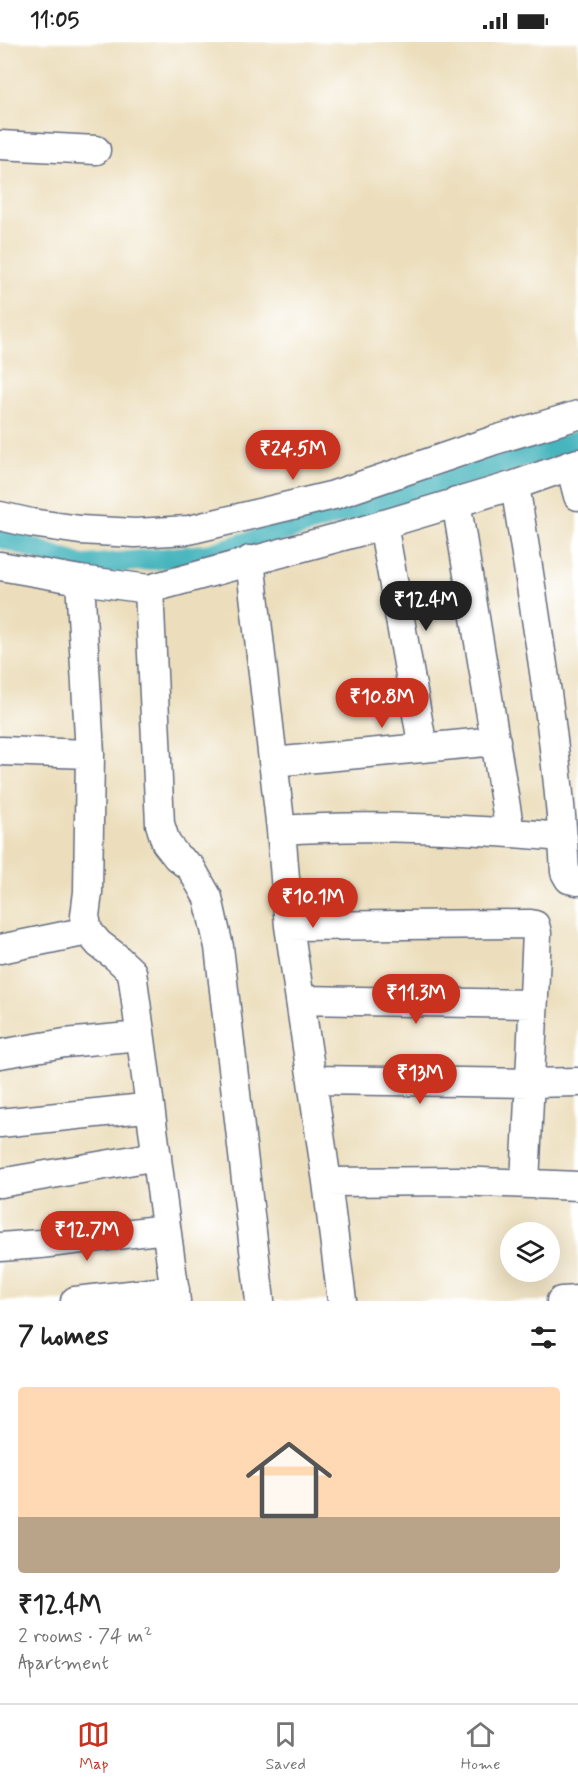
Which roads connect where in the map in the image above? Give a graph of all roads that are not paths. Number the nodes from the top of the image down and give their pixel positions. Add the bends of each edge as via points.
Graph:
1 (0, 145) edge
2 (96, 150) dead end
3 (578, 415) edge
4 (574, 464) edge
5 (515, 485) junction
6 (578, 496) edge
7 (456, 501) junction
8 (0, 516) edge
9 (383, 524) junction
10 (240, 545) junction
11 (0, 566) edge
12 (80, 580) junction
13 (149, 589) junction
14 (496, 741) junction
15 (423, 748) junction
16 (0, 751) edge
17 (90, 754) junction
18 (273, 762) junction
19 (281, 830) junction
20 (510, 832) junction
21 (563, 837) junction
22 (578, 881) edge
23 (289, 926) junction
24 (88, 931) junction
25 (0, 949) edge
26 (301, 1000) junction
27 (533, 1004) junction
28 (140, 1036) junction
29 (0, 1054) edge
30 (312, 1080) junction
31 (578, 1082) edge
32 (529, 1083) junction
33 (150, 1110) junction
34 (0, 1123) edge
35 (157, 1156) junction
36 (327, 1182) junction
37 (0, 1183) edge
38 (525, 1183) junction
39 (578, 1186) edge
40 (166, 1229) junction
41 (0, 1247) edge
42 (175, 1295) edge
43 (578, 1299) edge
44 (75, 1301) edge
45 (260, 1301) edge
46 (342, 1301) edge
47 (561, 1301) edge

1 - 2 street
3 - 10 street via 334,495
4 - 5 street
4 - 6 street
5 - 7 street
5 - 21 street via 548,696
7 - 9 street
7 - 14 street
8 - 10 street via 80,530 189,530
9 - 10 street
9 - 15 street
10 - 13 street
10 - 18 street
11 - 12 street
12 - 13 street
12 - 17 street
13 - 45 street via 160,824 166,843 192,868 208,898 219,947
14 - 15 street
14 - 20 street
15 - 18 street
16 - 17 street
17 - 24 street via 85,916
18 - 19 street
19 - 20 street via 400,827
19 - 23 street
20 - 21 street
21 - 22 street via 565,872 569,879
23 - 26 street
23 - 27 street via 535,925
24 - 25 street
24 - 28 street via 132,972
26 - 27 street
26 - 30 street
27 - 32 street
28 - 29 street
28 - 33 street
30 - 32 street
30 - 36 street
31 - 32 street
32 - 38 street
33 - 34 street
33 - 35 street
35 - 37 street
35 - 40 street
36 - 38 street
36 - 46 street
38 - 39 street
40 - 41 street
40 - 42 street
42 - 44 street
43 - 47 street

